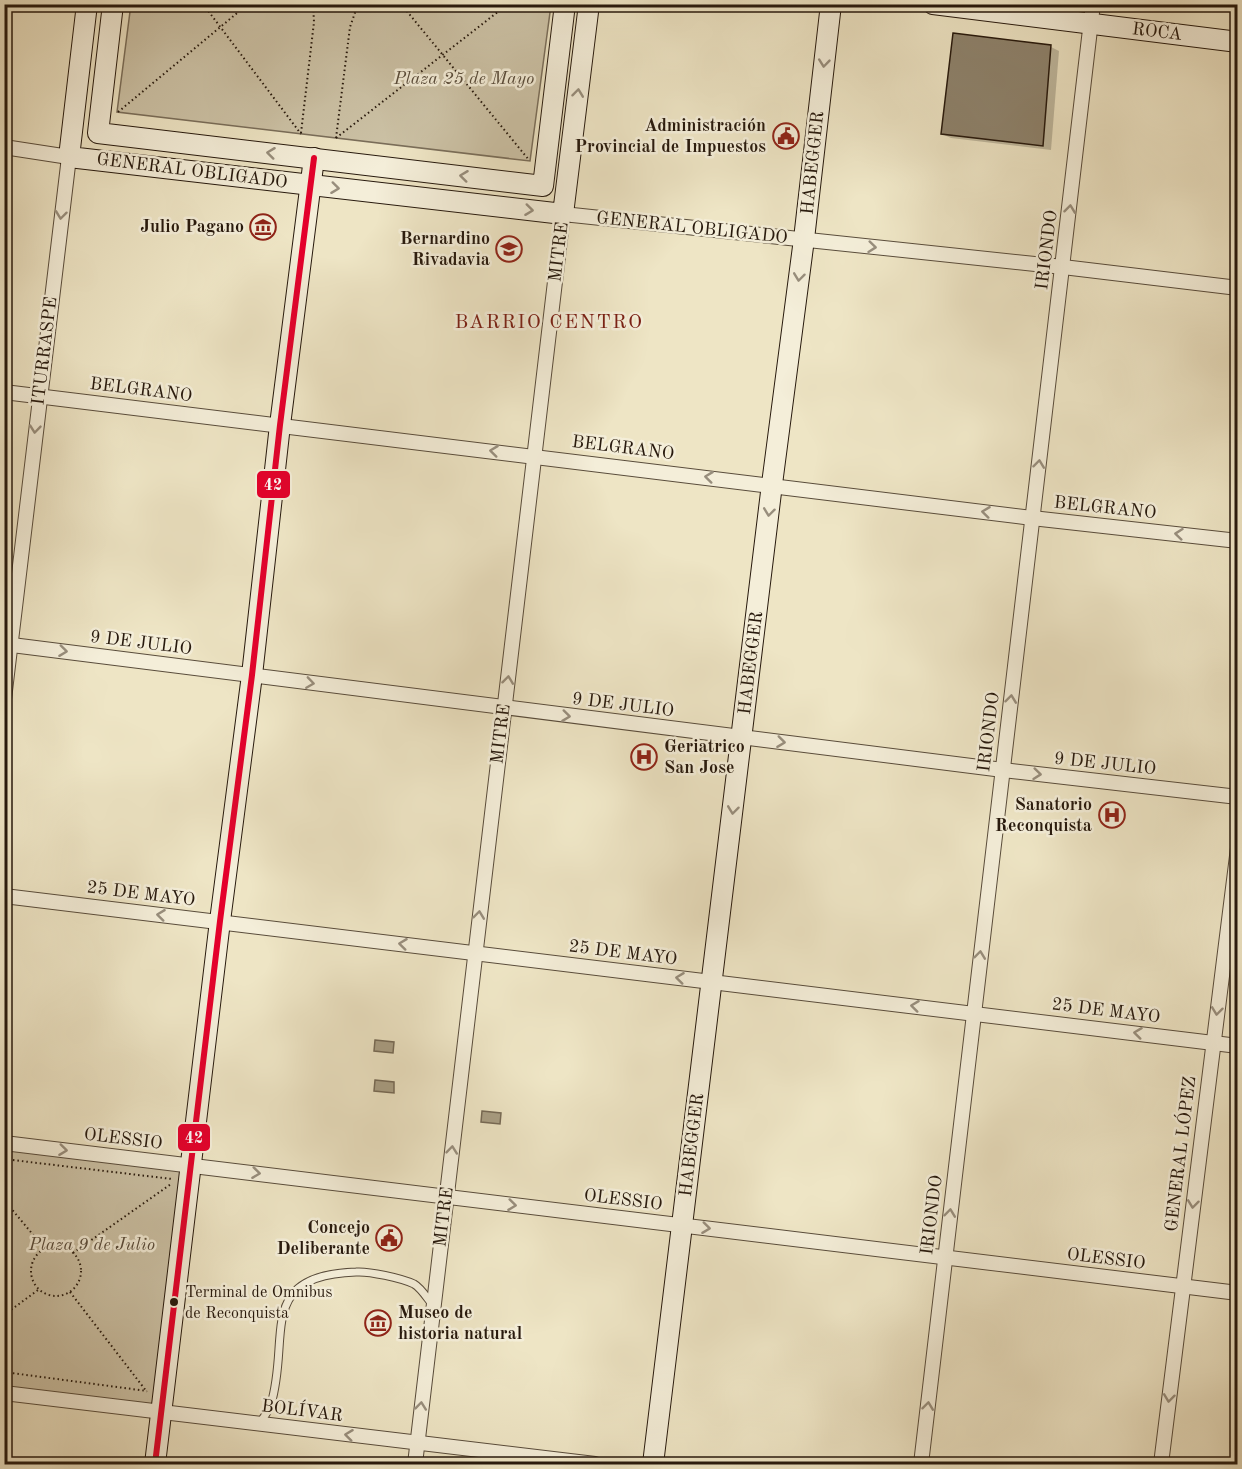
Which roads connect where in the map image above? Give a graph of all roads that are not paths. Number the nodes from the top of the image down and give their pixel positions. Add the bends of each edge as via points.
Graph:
1 (87, 4) edge
2 (113, 4) edge
3 (566, 4) edge
4 (589, 4) edge
5 (831, 4) edge
6 (933, 4) edge
7 (1092, 14) edge
8 (1238, 42) edge
9 (4, 147) edge
10 (69, 157) junction
11 (314, 158) junction
12 (310, 185) junction
13 (563, 214) junction
14 (804, 239) junction
15 (1063, 267) junction
16 (1238, 288) edge
17 (4, 392) edge
18 (39, 396) junction
19 (280, 425) junction
20 (534, 455) junction
21 (772, 484) junction
22 (1032, 518) junction
23 (1238, 541) edge
24 (8, 644) edge
25 (252, 675) junction
26 (4, 699) edge
27 (504, 709) junction
28 (742, 737) junction
29 (1003, 770) junction
30 (1238, 797) edge
31 (1238, 848) edge
32 (4, 896) edge
33 (220, 921) junction
34 (474, 952) junction
35 (711, 981) junction
36 (973, 1013) junction
37 (1213, 1042) junction
38 (1238, 1046) edge
39 (4, 1143) edge
40 (191, 1165) junction
41 (447, 1197) junction
42 (683, 1225) junction
43 (945, 1257) junction
44 (1183, 1286) junction
45 (1238, 1293) edge
46 (432, 1304) junction
47 (4, 1393) edge
48 (161, 1412) junction
49 (259, 1424) junction
50 (417, 1443) junction
51 (154, 1464) edge
52 (415, 1464) edge
53 (595, 1464) edge
54 (653, 1464) edge
55 (921, 1464) edge
56 (1161, 1464) edge

1 - 10 main road, ITURRASPE
11 -> 2 main road via 98,133
3 -> 11 main road via 543,186
13 -> 4 main road, MITRE
5 -> 14 main road, HABEGGER
6 - 7 main road, ROCA
7 - 8 main road, ROCA
15 -> 7 street, IRIONDO
9 - 10 street, GENERAL OBLIGADO
10 - 12 main road, GENERAL OBLIGADO
10 -> 18 street, ITURRASPE
11 - 12 main road
12 -> 13 main road, GENERAL OBLIGADO
12 - 19 main road
13 - 14 street, GENERAL OBLIGADO
13 - 20 street, MITRE
14 -> 15 street, GENERAL OBLIGADO
14 -> 21 main road, HABEGGER
15 - 16 street, GENERAL OBLIGADO
22 -> 15 street, IRIONDO
17 - 18 street, BELGRANO
18 - 19 street, BELGRANO
18 -> 24 street, ITURRASPE
20 -> 19 street, BELGRANO
19 - 25 main road
21 -> 20 street, BELGRANO
27 -> 20 street, MITRE
22 -> 21 street, BELGRANO
21 -> 28 main road, HABEGGER
23 -> 22 street, BELGRANO
29 -> 22 street, IRIONDO
24 -> 25 street, 9 DE JULIO
24 - 26 street, ITURRASPE
25 -> 27 street, 9 DE JULIO
25 - 33 main road
27 -> 28 street, 9 DE JULIO
34 -> 27 street, MITRE
28 -> 29 street, 9 DE JULIO
28 -> 35 main road, HABEGGER
29 -> 30 street, 9 DE JULIO
36 -> 29 street, IRIONDO
31 -> 37 street, GENERAL LÓPEZ
33 -> 32 street, 25 DE MAYO
34 -> 33 street, 25 DE MAYO
33 - 40 main road
35 -> 34 street, 25 DE MAYO
41 -> 34 street, MITRE
36 -> 35 street, 25 DE MAYO
35 - 42 main road, HABEGGER
37 -> 36 street, 25 DE MAYO
43 -> 36 street, IRIONDO
37 - 38 street, 25 DE MAYO
37 -> 44 street, GENERAL LÓPEZ
39 -> 40 street, OLESSIO
40 -> 41 street, OLESSIO
40 - 48 main road
41 -> 42 street, OLESSIO
41 - 46 street, MITRE
42 -> 43 street, OLESSIO
42 - 54 main road, HABEGGER
43 - 44 street, OLESSIO
55 -> 43 street, IRIONDO
44 - 45 street, OLESSIO
44 -> 56 street, GENERAL LÓPEZ
46 - 49 lane via 416,1285 362,1271 330,1272 300,1284 285,1306 270,1406
50 -> 46 street, MITRE
47 - 48 street, BOLÍVAR
48 - 49 street, BOLÍVAR
48 - 51 main road
50 -> 49 street, BOLÍVAR
50 - 52 street, MITRE
50 - 53 street, BOLÍVAR

